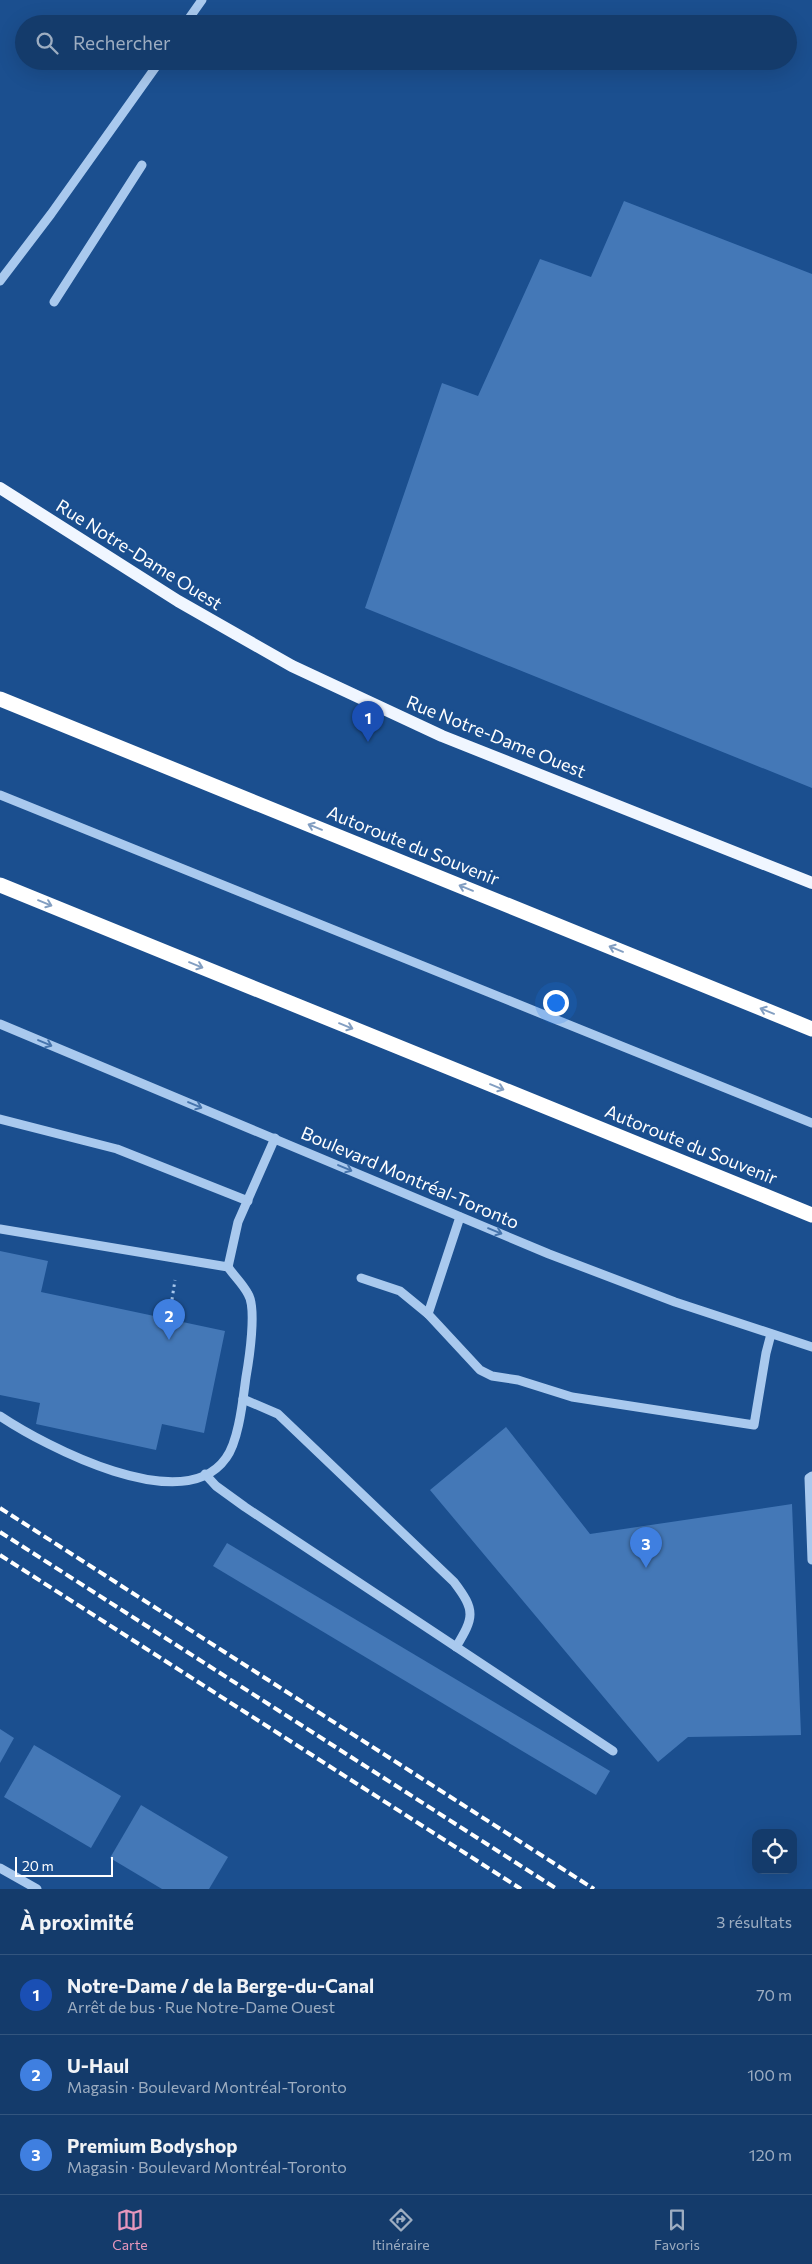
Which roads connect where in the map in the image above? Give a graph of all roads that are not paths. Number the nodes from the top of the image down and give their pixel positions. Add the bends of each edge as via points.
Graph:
1 (202, 0) edge
2 (191, 15) edge
3 (154, 70) edge
4 (142, 165) dead end
5 (0, 281) edge
6 (54, 302) dead end
7 (0, 488) edge
8 (0, 699) edge
9 (0, 795) edge
10 (812, 883) edge
11 (0, 885) edge
12 (0, 1024) edge
13 (812, 1029) edge
14 (0, 1118) edge
15 (812, 1123) edge
16 (275, 1138) junction
17 (248, 1201) junction
18 (812, 1215) edge
19 (460, 1217) junction
20 (0, 1228) edge
21 (228, 1267) junction
22 (361, 1278) dead end
23 (428, 1314) junction
24 (771, 1334) junction
25 (812, 1347) edge
26 (243, 1399) junction
27 (0, 1416) edge
28 (205, 1474) junction
29 (812, 1476) edge
30 (812, 1560) edge
31 (456, 1647) junction
32 (613, 1751) dead end
33 (0, 1868) edge
34 (37, 1889) edge

1 - 2 street
3 - 5 street
4 - 6 street
7 - 10 main road, Rue Notre-Dame Ouest via 178,601 292,666 442,736
13 -> 8 highway, Autoroute du Souvenir
9 - 15 street
11 -> 18 highway, Autoroute du Souvenir
12 -> 16 street, Boulevard Montréal-Toronto
14 - 17 street via 117,1149
16 - 17 street
16 -> 19 street, Boulevard Montréal-Toronto
17 - 21 street via 238,1222
19 - 23 street
19 -> 24 street, Boulevard Montréal-Toronto via 628,1285
20 - 21 street
21 - 26 street via 250,1296 252,1315
22 - 23 street via 400,1291
23 - 24 street via 480,1370 492,1376 518,1380 572,1397 754,1426
24 - 25 street, Boulevard Montréal-Toronto
26 - 28 street via 227,1458
26 - 31 street via 278,1414 454,1582 470,1610 470,1623
27 - 28 street via 34,1438 100,1467 155,1481 187,1482
28 - 31 street via 244,1507
29 - 30 street via 809,1478
31 - 32 street
33 - 34 street

